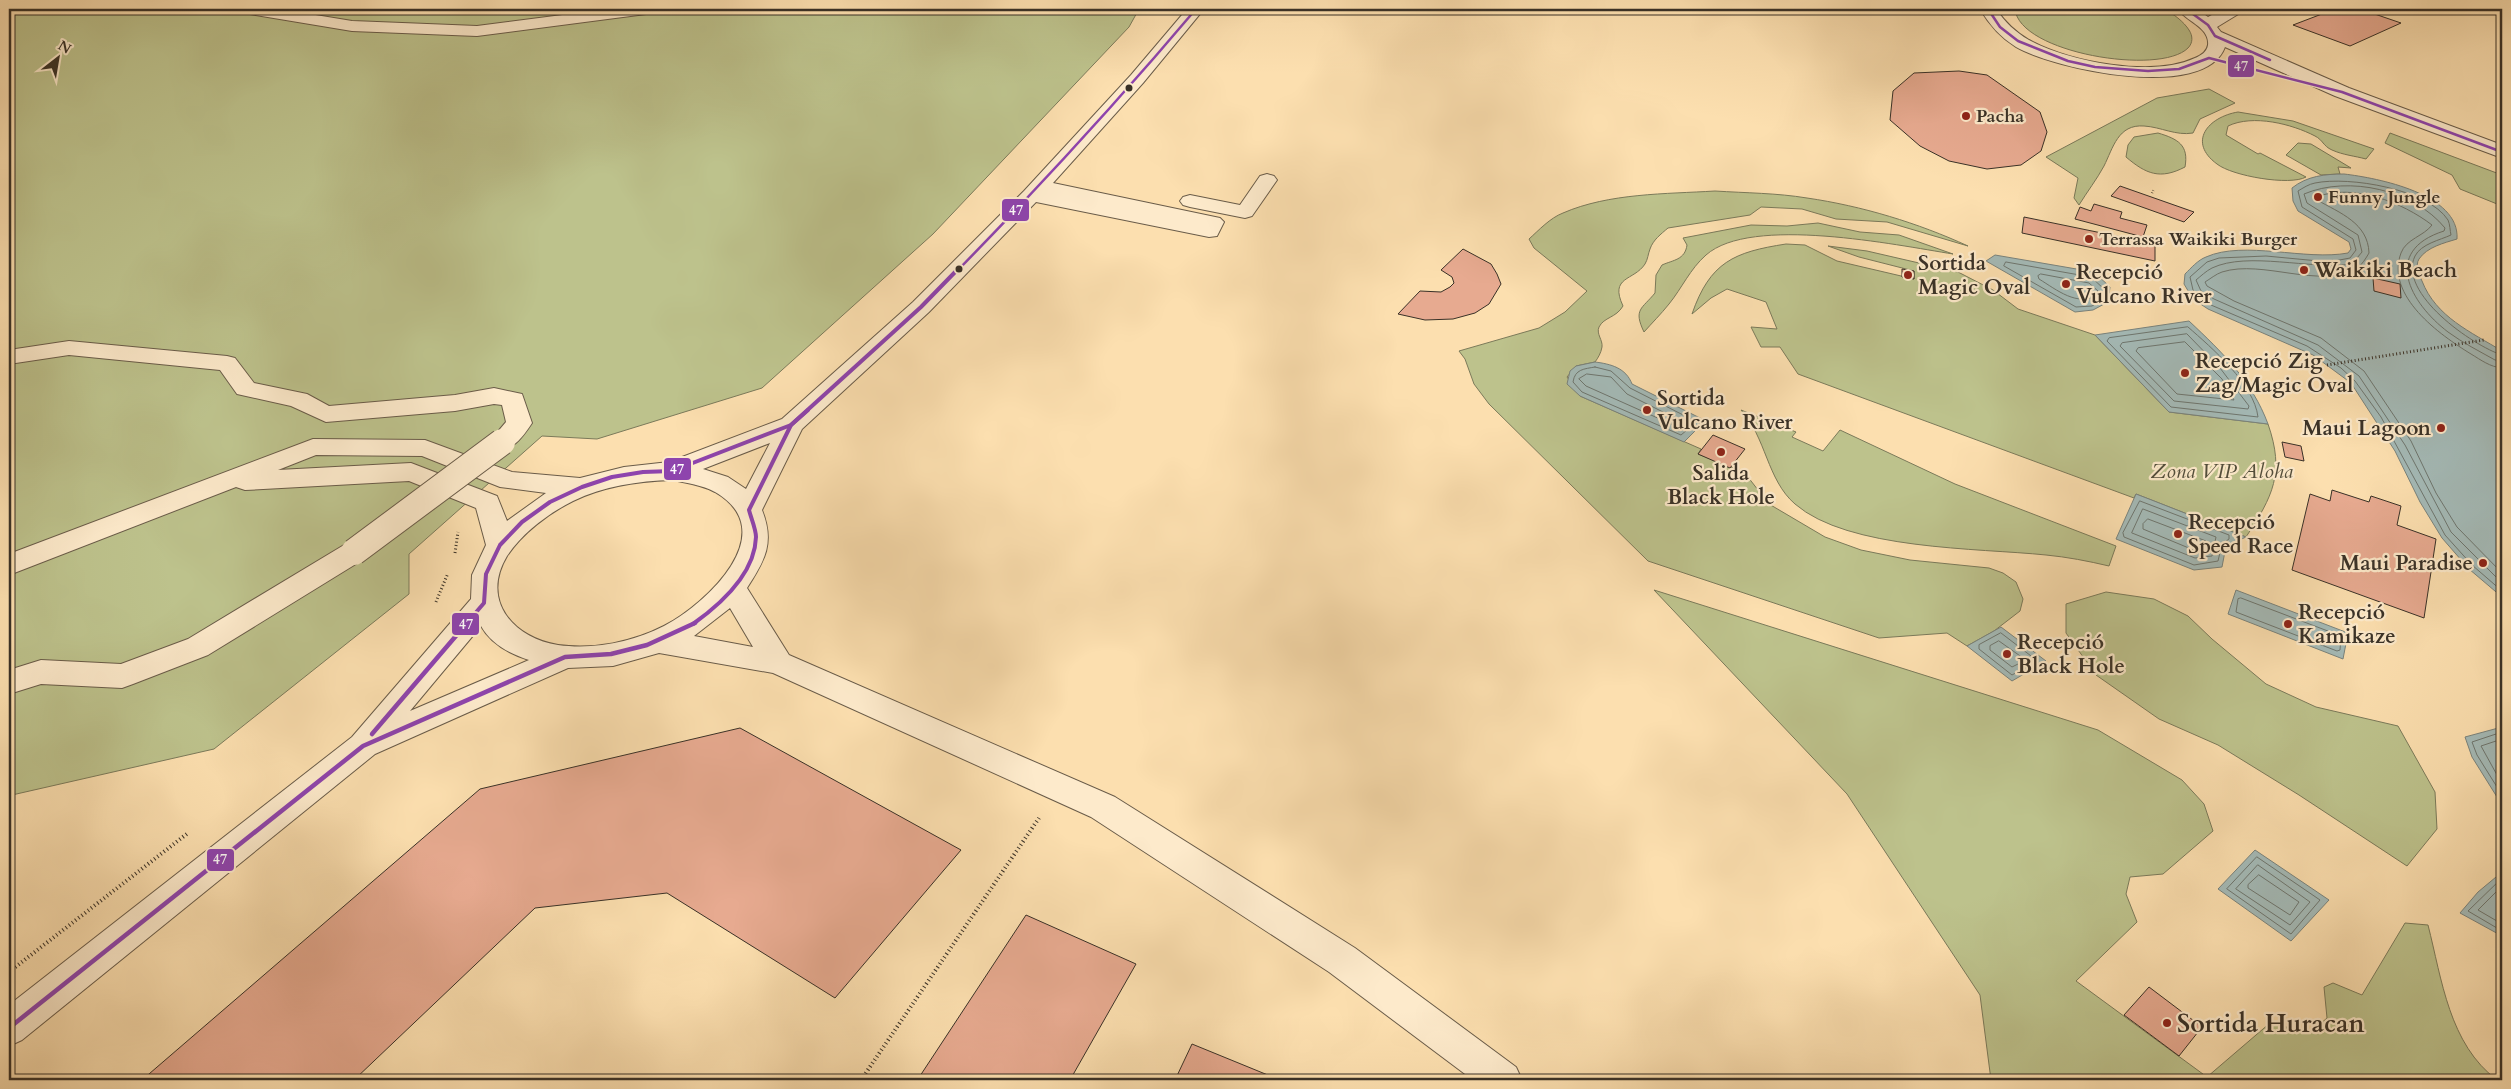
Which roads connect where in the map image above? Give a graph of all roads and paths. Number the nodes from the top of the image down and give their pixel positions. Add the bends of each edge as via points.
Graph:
1 (250, 9) edge
2 (646, 9) edge
3 (1196, 9) edge
4 (1988, 9) edge
5 (2186, 9) edge
6 (2234, 9) edge
7 (2212, 30) junction
8 (2209, 58) junction
9 (2342, 92) junction
10 (2502, 152) edge
11 (1267, 180) dead end
12 (1040, 184) junction
13 (2154, 189) dead end
14 (2152, 193) dead end
15 (2484, 340) dead end
16 (9, 357) edge
17 (2327, 365) dead end
18 (791, 425) junction
19 (672, 471) junction
20 (221, 482) junction
21 (582, 487) junction
22 (749, 510) junction
23 (500, 545) junction
24 (9, 565) edge
25 (734, 589) junction
26 (484, 603) junction
27 (657, 642) junction
28 (565, 657) junction
29 (778, 663) junction
30 (9, 682) edge
31 (363, 746) junction
32 (1060, 788) junction
33 (9, 1028) edge
34 (861, 1080) edge
35 (1503, 1080) edge

1 - 2 street via 352,26 477,31
3 - 12 street
4 - 8 street via 2004,32 2049,54 2079,63 2142,72 2193,66
5 - 7 street
6 - 7 street
7 - 8 street via 2217,44
7 - 9 street
8 - 9 street
9 - 10 street
11 - 12 street via 1245,212
12 - 12 street via 1209,232 1213,222
12 - 18 street via 921,307
13 - 14 path
15 - 17 path
16 - 30 street, bridge via 68,348 227,363 246,389 298,400 326,414 455,403 494,396 512,400 519,423 502,442 354,552 198,647 122,676 41,672
18 - 19 street
18 - 22 street
19 - 21 street via 620,476
19 - 22 street via 705,478 732,491
20 - 21 street via 313,447 425,448 509,481
20 - 23 street via 411,472 488,502
20 - 24 street
21 - 23 street via 550,502 522,522
22 - 25 street via 756,534 750,561
23 - 26 street via 486,574
25 - 27 street via 687,627
25 - 29 street
26 - 28 street via 490,619 519,645
26 - 31 street
27 - 28 street via 627,651
27 - 29 street
28 - 31 street
29 - 32 street
31 - 33 street
32 - 34 path
32 - 35 street via 1103,808 1342,960

